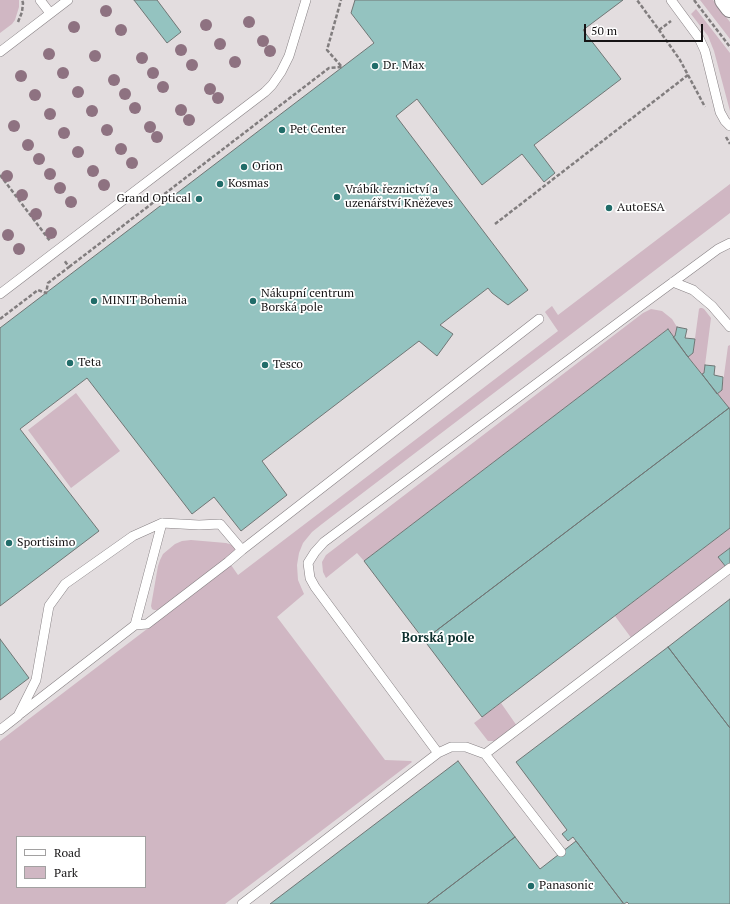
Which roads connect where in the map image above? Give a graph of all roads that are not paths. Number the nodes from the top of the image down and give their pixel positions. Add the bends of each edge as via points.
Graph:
1 (40, 0) edge
2 (68, 0) edge
3 (306, 0) edge
4 (671, 0) edge
5 (724, 0) edge
6 (730, 8) edge
7 (50, 14) junction
8 (0, 52) edge
9 (730, 126) edge
10 (730, 242) edge
11 (673, 282) junction
12 (0, 294) edge
13 (539, 319) dead end
14 (730, 327) edge
15 (162, 523) junction
16 (242, 550) junction
17 (730, 568) edge
18 (134, 625) junction
19 (18, 716) junction
20 (0, 730) edge
21 (438, 753) junction
22 (486, 754) junction
23 (561, 852) dead end
24 (242, 904) edge

1 - 7 lane
2 - 7 lane
3 - 12 lane via 288,60 265,92
4 - 9 lane via 699,38 705,51 720,112
5 - 6 street
7 - 8 lane
10 - 11 lane
11 - 14 lane via 693,290 712,306
11 - 21 lane via 324,542 308,563 310,578 315,587
13 - 16 lane
15 - 16 lane via 220,524
15 - 18 lane
15 - 19 lane via 133,536 65,584 49,606 36,680
16 - 18 lane via 147,624
17 - 22 lane
18 - 19 lane
19 - 20 lane
21 - 22 lane via 451,747 466,747
21 - 24 lane
22 - 23 lane

